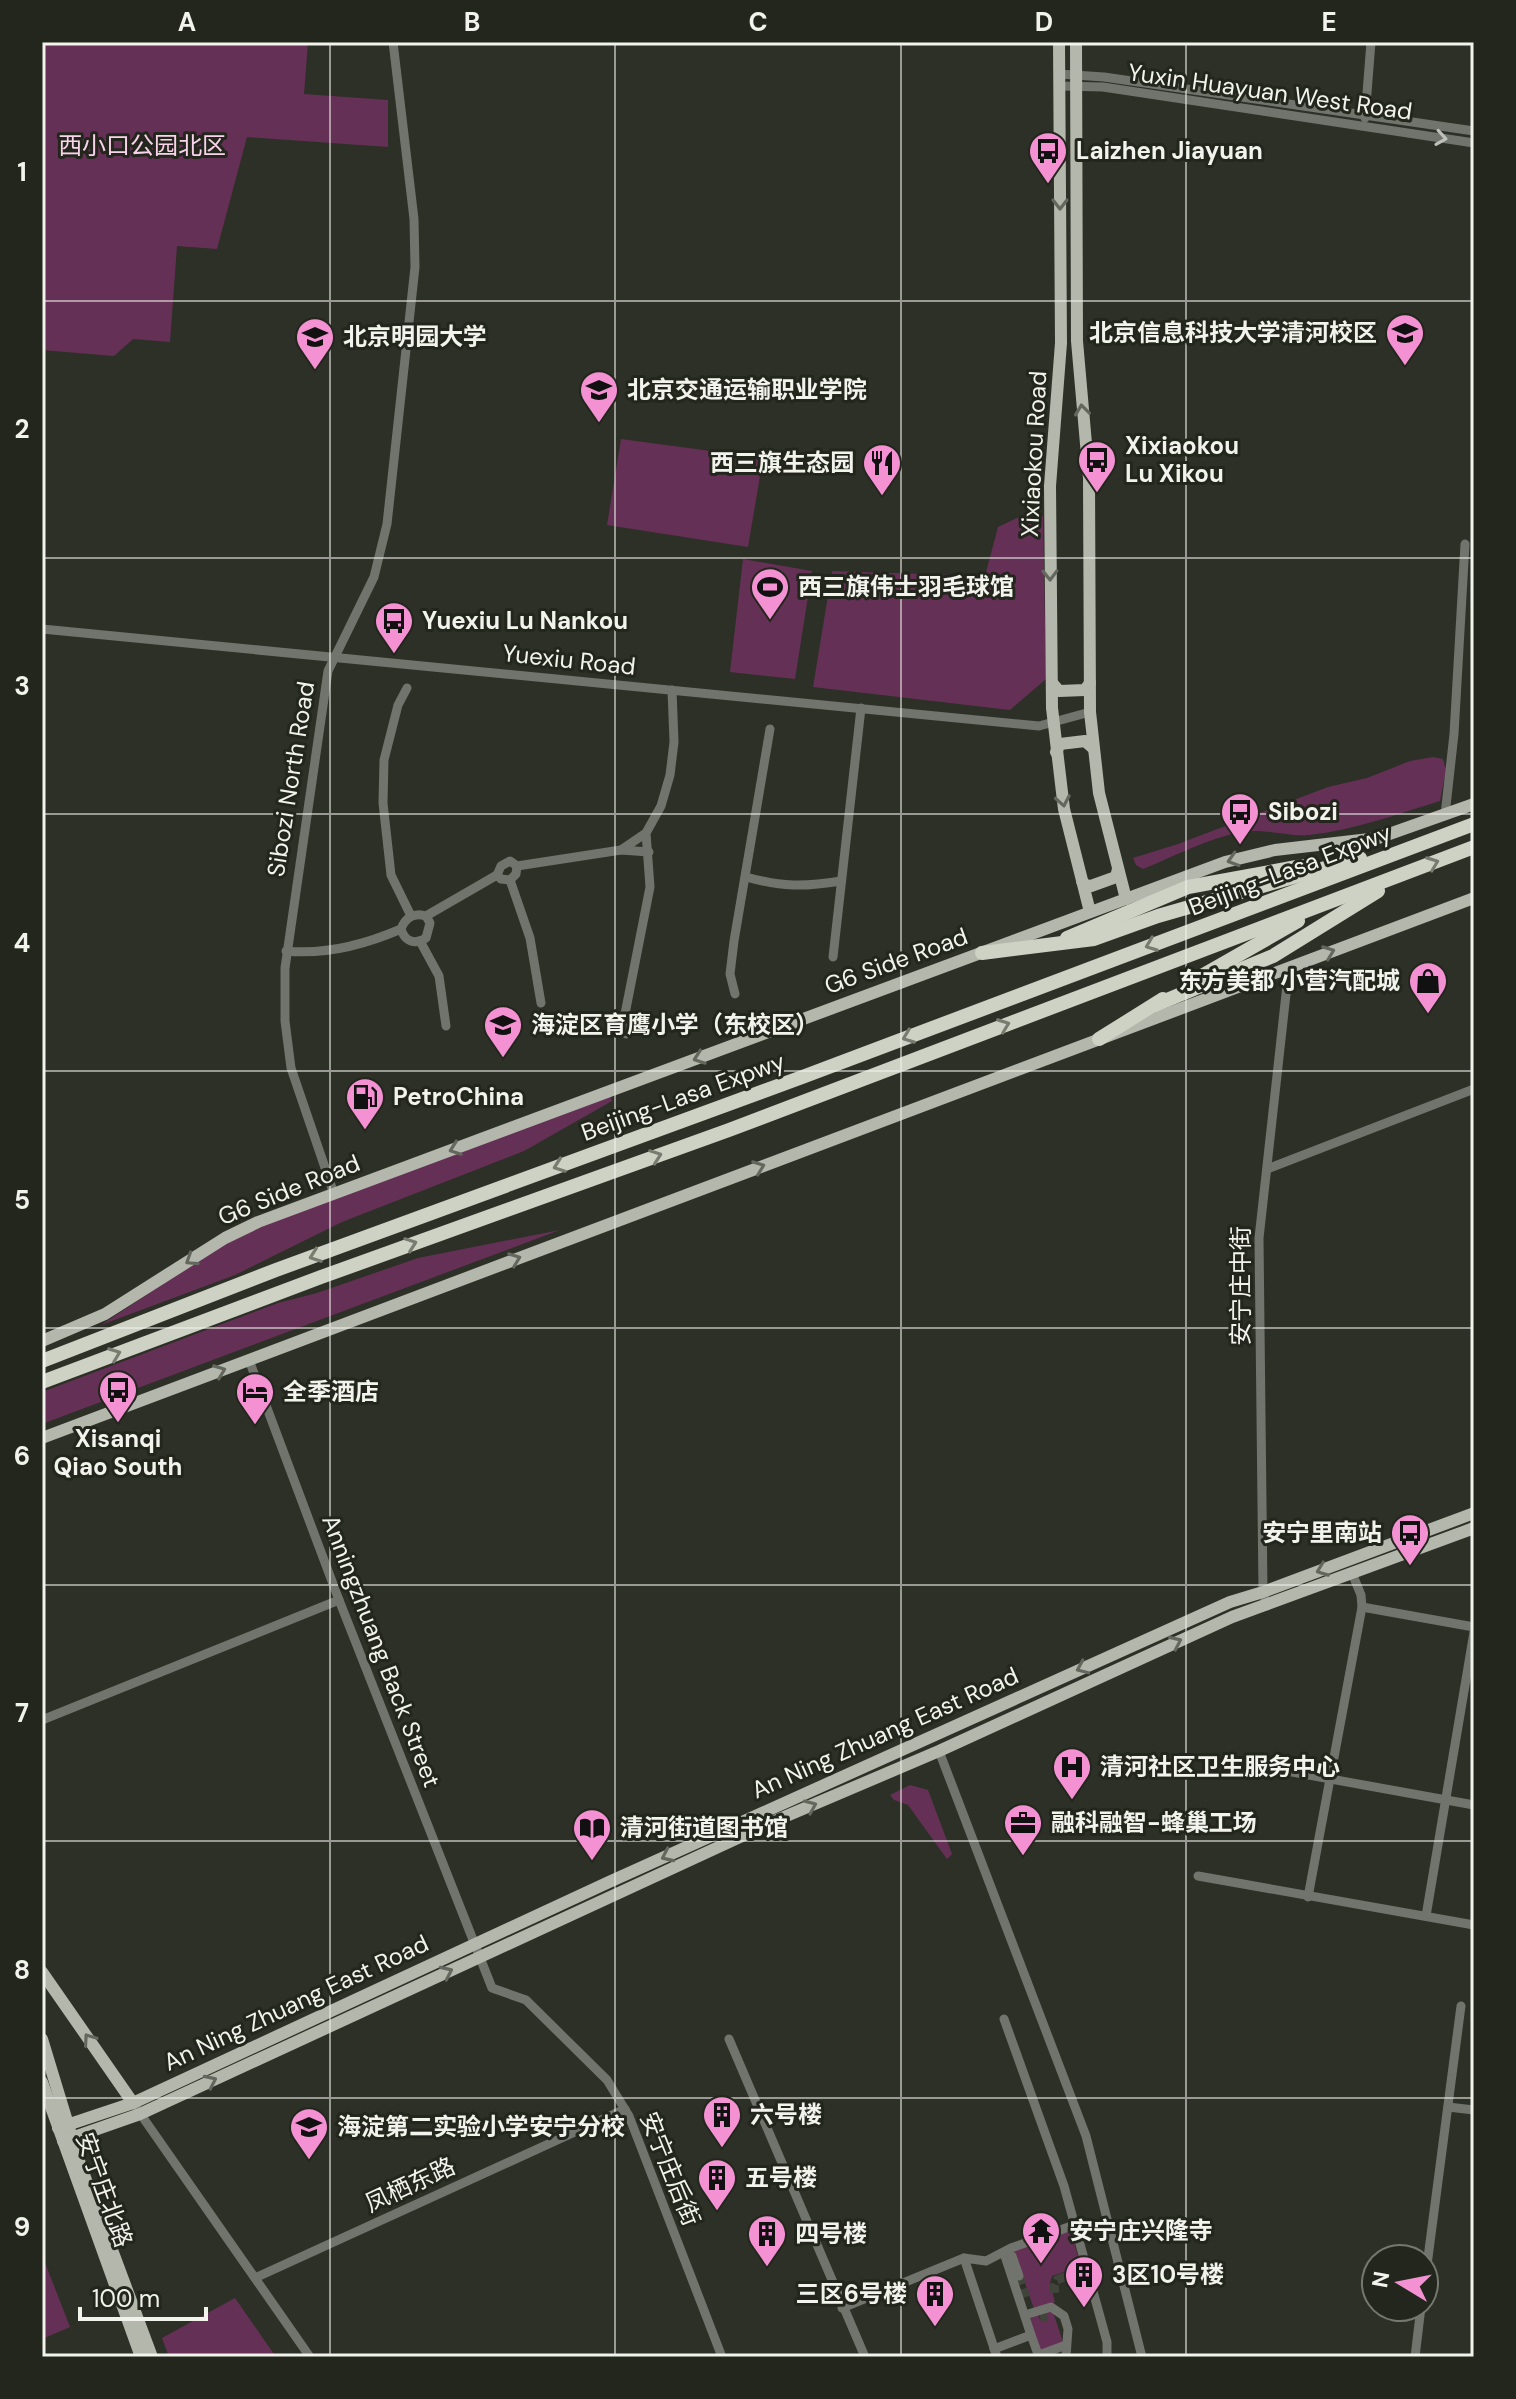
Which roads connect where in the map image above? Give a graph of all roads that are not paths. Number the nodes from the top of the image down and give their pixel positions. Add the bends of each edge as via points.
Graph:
1 (393, 42) edge
2 (1059, 42) edge
3 (1076, 42) edge
4 (1371, 42) edge
5 (1059, 80) junction
6 (1076, 80) junction
7 (1365, 120) junction
8 (1474, 131) edge
9 (1474, 143) edge
10 (1465, 544) dead end
11 (42, 629) edge
12 (332, 658) junction
13 (1052, 683) junction
14 (1090, 683) junction
15 (407, 688) dead end
16 (672, 690) junction
17 (861, 708) junction
18 (1090, 712) junction
19 (1053, 723) junction
20 (770, 729) dead end
21 (1093, 748) junction
22 (1056, 752) junction
23 (1474, 804) edge
24 (1445, 815) junction
25 (1474, 824) edge
26 (646, 833) junction
27 (1434, 839) junction
28 (1474, 847) edge
29 (621, 850) junction
30 (649, 852) junction
31 (517, 866) junction
32 (1118, 869) junction
33 (1407, 873) junction
34 (497, 875) junction
35 (746, 877) junction
36 (510, 880) junction
37 (841, 881) junction
38 (1082, 881) junction
39 (1339, 898) junction
40 (1474, 898) edge
41 (1126, 899) junction
42 (1090, 912) junction
43 (411, 916) junction
44 (426, 916) junction
45 (401, 929) junction
46 (420, 941) junction
47 (286, 951) junction
48 (982, 953) junction
49 (833, 957) dead end
50 (1289, 967) junction
51 (735, 994) dead end
52 (541, 1003) dead end
53 (1155, 1005) junction
54 (446, 1026) dead end
55 (626, 1034) dead end
56 (1099, 1039) junction
57 (1474, 1089) edge
58 (1267, 1169) junction
59 (334, 1194) junction
60 (42, 1341) edge
61 (249, 1360) junction
62 (42, 1361) edge
63 (42, 1382) edge
64 (42, 1438) edge
65 (1474, 1513) edge
66 (1474, 1528) edge
67 (1352, 1573) junction
68 (1263, 1592) junction
69 (339, 1600) junction
70 (1267, 1606) junction
71 (1362, 1607) junction
72 (1474, 1630) edge
73 (42, 1720) edge
74 (939, 1751) junction
75 (1281, 1770) dead end
76 (1330, 1780) junction
77 (1446, 1800) junction
78 (1474, 1805) edge
79 (1198, 1876) dead end
80 (1308, 1897) junction
81 (1426, 1916) junction
82 (1474, 1925) edge
83 (476, 1951) junction
84 (42, 1972) edge
85 (1461, 2006) dead end
86 (1004, 2019) dead end
87 (42, 2039) edge
88 (729, 2039) dead end
89 (42, 2082) edge
90 (1448, 2107) junction
91 (137, 2109) junction
92 (625, 2109) junction
93 (1474, 2110) edge
94 (63, 2126) junction
95 (68, 2139) junction
96 (1074, 2225) junction
97 (1430, 2243) edge
98 (1007, 2251) junction
99 (964, 2258) junction
100 (1019, 2276) tunnel mouth
101 (255, 2278) junction
102 (842, 2308) junction
103 (1025, 2315) junction
104 (1419, 2323) edge
105 (1031, 2335) junction
106 (1066, 2345) junction
107 (996, 2353) edge
108 (1039, 2356) edge
109 (141, 2357) edge
110 (152, 2357) edge
111 (310, 2357) edge
112 (720, 2357) edge
113 (865, 2357) edge
114 (1066, 2357) edge
115 (1107, 2357) edge
116 (1142, 2357) edge
117 (1415, 2357) edge

1 - 12 street, Sibozi North Road via 414,219 414,290 384,542 371,586
2 - 5 main road, Xixiaokou Road
3 - 6 main road, Xixiaokou Road
4 - 7 street
5 - 6 street, Yuxin Huayuan West Road
5 -> 13 main road, Xixiaokou Road via 1061,362 1050,486
6 - 7 street, Yuxin Huayuan West Road
14 -> 6 main road, Xixiaokou Road via 1089,478 1077,361
7 - 8 street, Yuxin Huayuan West Road
7 -> 9 street, Yuxin Huayuan West Road
10 - 24 street
11 - 12 street, Yuexiu Road
12 - 16 street, Yuexiu Road
12 - 47 street, Sibozi North Road
13 - 14 main road via 1059,691 1084,691
13 - 19 main road, Xixiaokou Road
14 - 18 main road, Xixiaokou Road
15 - 43 street via 384,760 383,803 391,875
16 - 17 street, Yuexiu Road
16 - 26 street via 670,775
17 - 19 street, Yuexiu Road via 1037,726
17 - 37 street
18 - 19 street, Yuexiu Road
18 - 21 main road, Xixiaokou Road
19 - 22 main road, Xixiaokou Road
20 - 35 street
21 - 22 main road via 1085,741 1060,744
21 - 32 main road, Xixiaokou Road
22 -> 38 main road, Xixiaokou Road
23 - 24 main road, G6 Side Road
24 -> 41 main road, G6 Side Road via 1378,838 1241,857
25 - 27 highway, Beijing-Lasa Expwy
26 - 29 street
26 - 30 street
27 - 48 highway via 1158,916 1094,939
27 -> 62 highway, Beijing-Lasa Expwy
33 -> 28 highway, Beijing-Lasa Expwy
29 - 30 street
29 - 31 street
30 - 55 street via 650,887 624,1019
31 - 34 street via 510,861
31 - 36 street
32 - 38 main road via 1116,877 1103,882 1088,886
32 - 41 main road, Xixiaokou Road
33 - 39 highway, Beijing-Lasa Expwy
33 - 53 highway via 1273,956
34 - 36 street
34 - 44 street
35 - 37 street via 806,887
35 - 51 street via 730,974
36 - 52 street via 530,938
37 - 49 street
38 - 42 main road, Xixiaokou Road
39 - 53 highway
63 -> 39 highway, Beijing-Lasa Expwy via 729,1130
50 -> 40 main road
41 - 42 main road, G6 Side Road
42 - 48 main road, G6 Side Road
43 - 44 street
43 - 45 street
44 - 46 street via 429,931
45 - 46 street via 403,937
45 - 47 street via 330,951
46 - 54 street via 439,976
47 - 59 street, Sibozi North Road via 291,1068
48 -> 59 main road, G6 Side Road
50 - 56 main road
50 - 58 street, 安宁庄中街
53 - 56 highway
61 -> 56 main road
57 - 58 street
58 - 68 street, 安宁庄中街 via 1259,1238
59 -> 60 main road, G6 Side Road via 241,1230 105,1314
64 -> 61 main road
61 - 69 street, Anningzhuang Back Street
65 -> 68 main road, An Ning Zhuang East Road
66 - 67 main road, An Ning Zhuang East Road
67 - 70 main road, An Ning Zhuang East Road
67 - 71 street
68 - 70 street, 安宁庄中街
68 -> 83 main road, An Ning Zhuang East Road via 1215,1608
69 - 73 street
69 - 83 street, Anningzhuang Back Street
74 -> 70 main road, An Ning Zhuang East Road via 1232,1617
71 - 72 street
71 - 76 street
72 - 77 street
83 -> 74 main road, An Ning Zhuang East Road
74 - 116 street via 1086,2136
75 - 76 street
76 - 77 street
76 - 80 street
77 - 78 street
77 - 81 street
79 - 80 street
80 - 81 street
81 - 82 street
83 - 91 main road, An Ning Zhuang East Road
83 - 92 street, 安宁庄后街 via 492,1988 526,2000 607,2080
91 -> 84 main road
85 - 90 street
86 - 96 street
87 - 94 main road
88 - 102 street
89 - 94 main road
90 - 93 street
90 - 97 street
91 - 94 main road, An Ning Zhuang East Road
91 - 95 main road, An Ning Zhuang East Road
91 - 101 street
92 - 101 street, 凤栖东路
92 - 112 street, 安宁庄后街
94 - 95 main road, 安宁庄北路
95 - 109 main road, 安宁庄北路
95 - 110 main road, 安宁庄北路
96 - 98 street
96 - 115 street
98 - 99 street via 986,2261
98 - 100 street
98 - 103 street
99 - 102 street
99 - 107 street
101 - 111 street
102 - 113 street
103 - 105 street
103 - 106 street via 1051,2307 1064,2316
104 - 117 street
105 - 107 street
105 - 108 street
106 - 108 street
106 - 114 street

